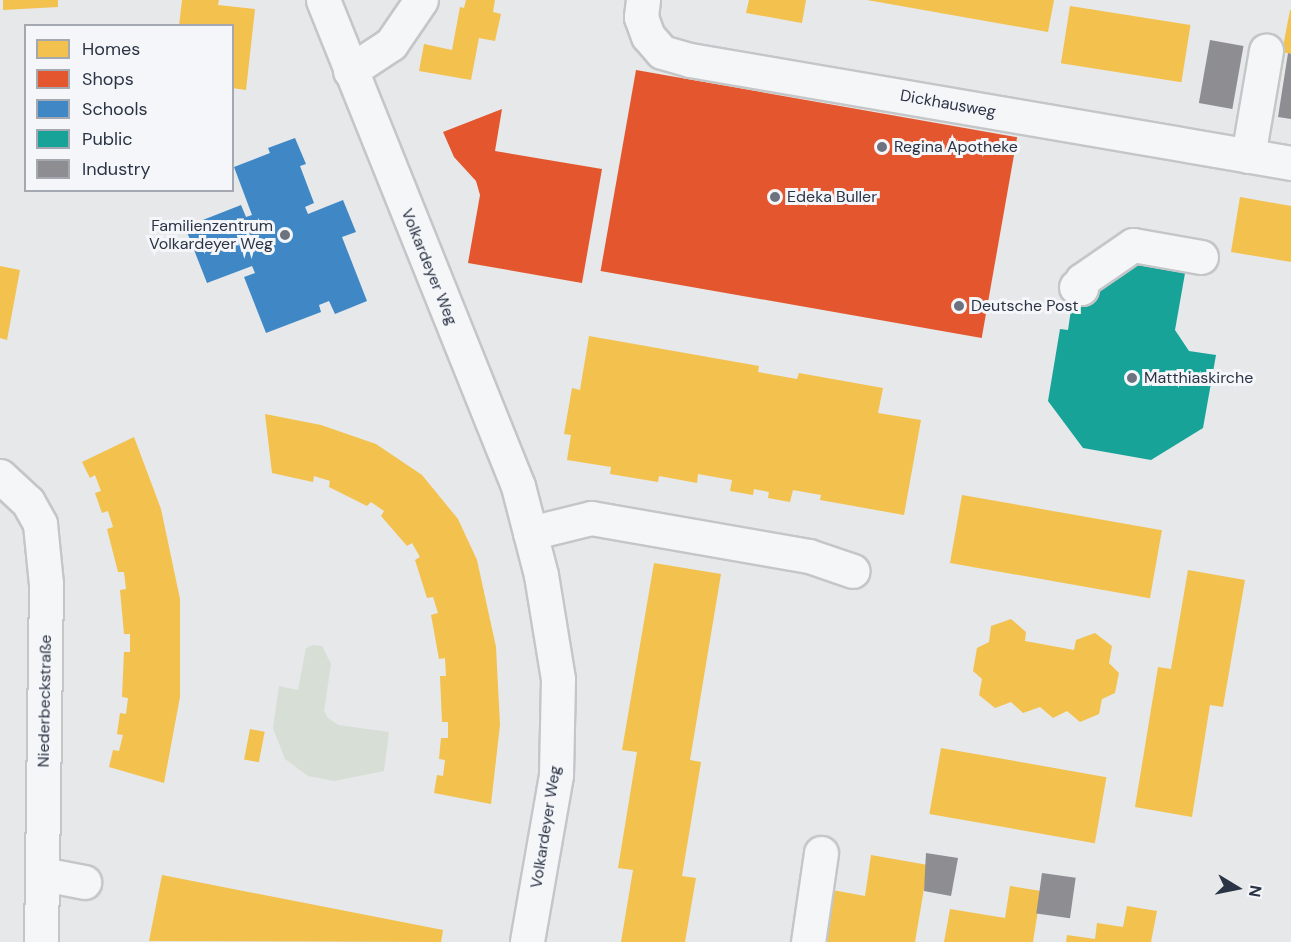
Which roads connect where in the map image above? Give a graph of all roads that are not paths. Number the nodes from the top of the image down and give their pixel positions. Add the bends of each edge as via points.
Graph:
1 (421, 0) edge
2 (643, 0) edge
3 (324, 1) edge
4 (1266, 51) dead end
5 (350, 71) junction
6 (1248, 156) junction
7 (1291, 163) edge
8 (1201, 257) dead end
9 (1076, 287) dead end
10 (0, 476) edge
11 (530, 533) junction
12 (853, 571) dead end
13 (821, 853) dead end
14 (44, 874) junction
15 (84, 882) dead end
16 (41, 942) edge
17 (526, 942) edge
18 (808, 942) edge

1 - 5 street via 391,44
2 - 6 street, Dickhausweg via 642,18 660,63
3 - 5 street, Volkardeyer Weg
4 - 6 street
5 - 11 street, Volkardeyer Weg via 518,486
6 - 7 street, Dickhausweg
8 - 9 street via 1133,245 1083,280 1081,288
10 - 14 street, Niederbeckstraße via 28,502 40,524 44,560
11 - 12 street via 591,518 808,556
11 - 17 street, Volkardeyer Weg via 558,679 556,774
13 - 18 street
14 - 15 street
14 - 16 street, Niederbeckstraße

